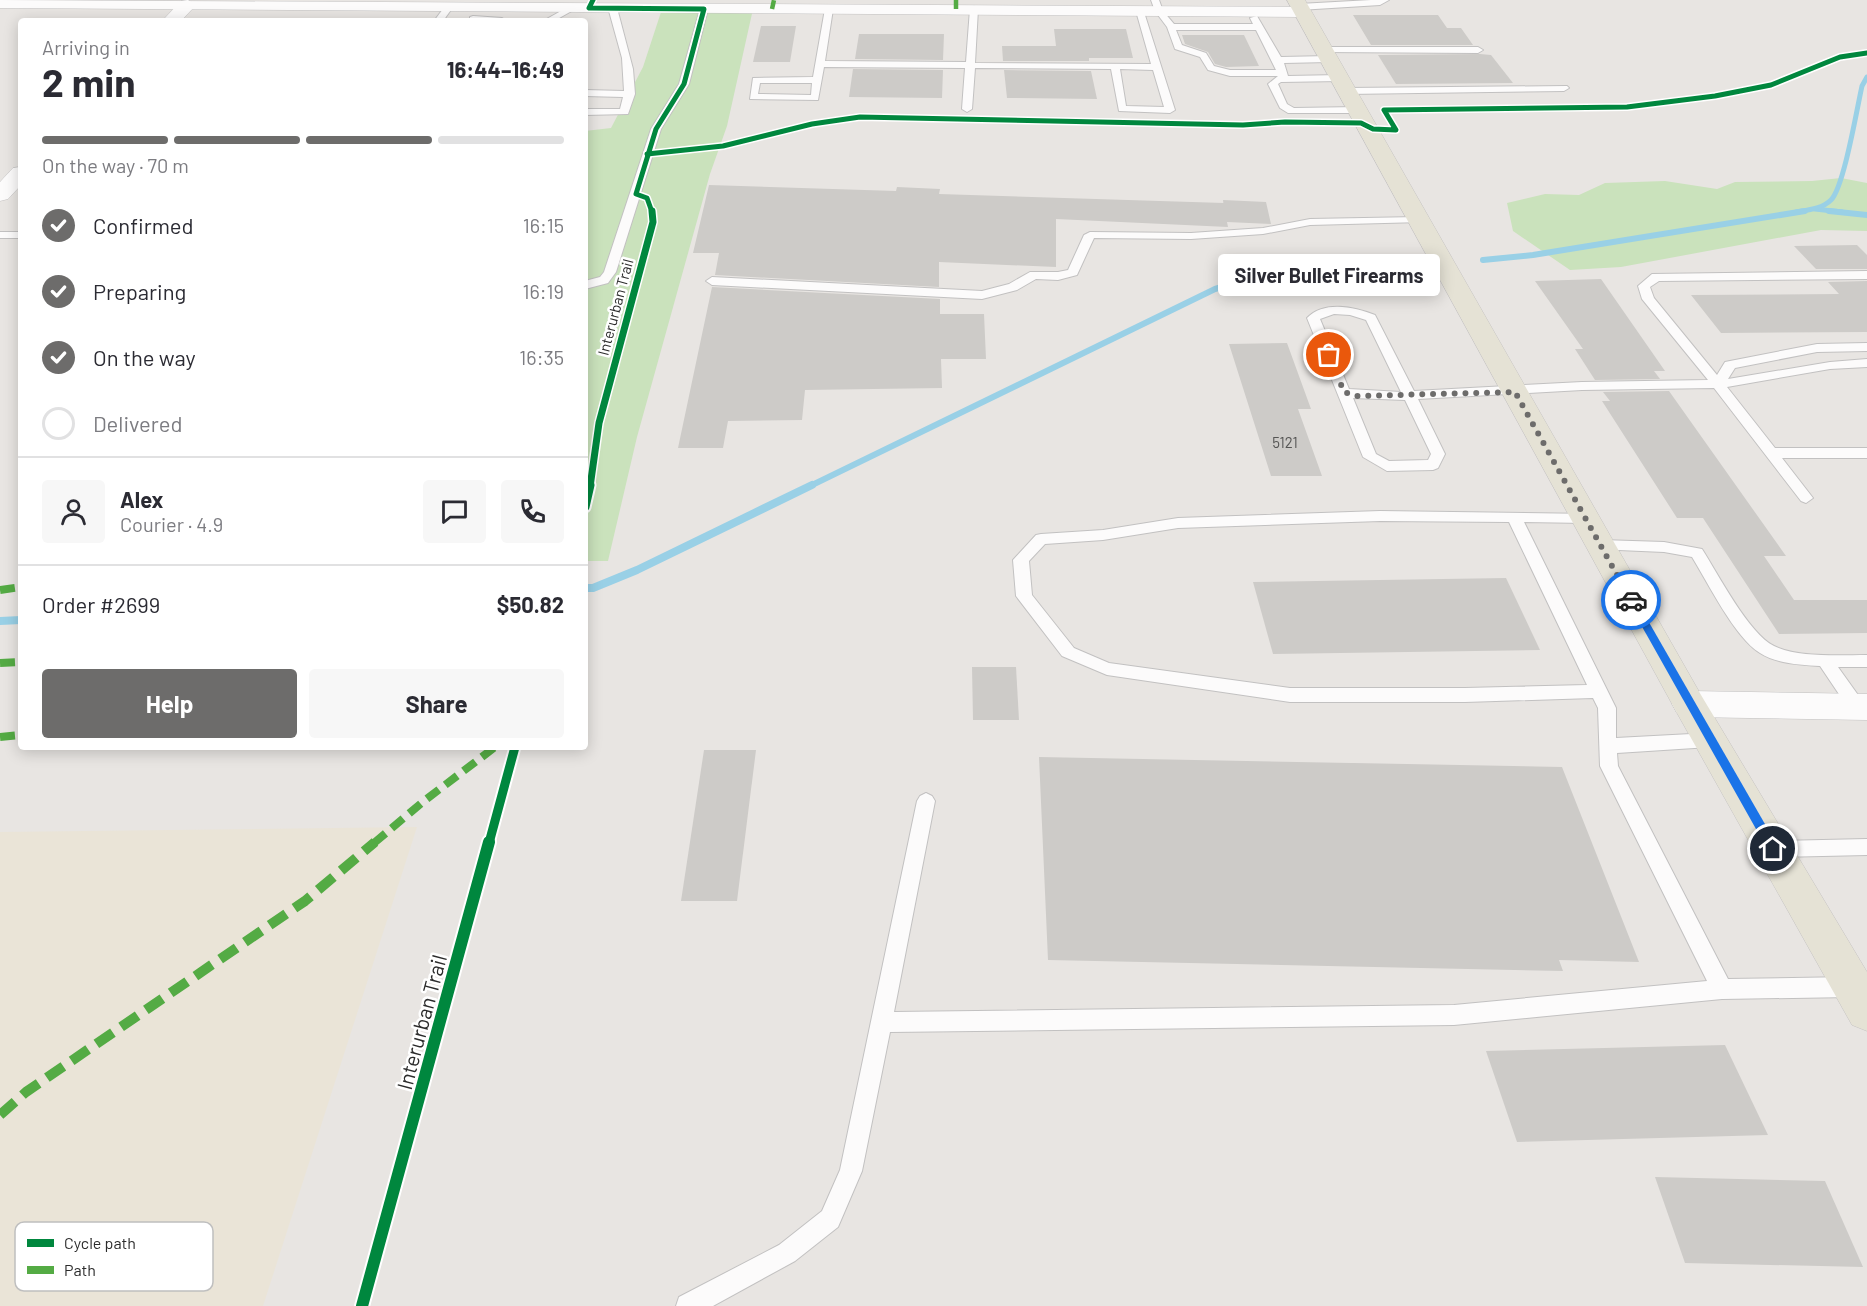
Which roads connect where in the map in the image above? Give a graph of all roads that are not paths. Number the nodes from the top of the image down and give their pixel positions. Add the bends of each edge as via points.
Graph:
1 (1384, 0) edge
2 (25, 2) edge
3 (0, 3) edge
4 (218, 3) edge
5 (408, 3) edge
6 (187, 5) junction
7 (585, 5) edge
8 (1157, 5) edge
9 (1299, 6) edge
10 (613, 8) junction
11 (704, 9) junction
12 (829, 9) junction
13 (974, 9) junction
14 (1140, 11) junction
15 (444, 14) edge
16 (475, 16) edge
17 (174, 18) edge
18 (554, 18) edge
19 (1255, 19) junction
20 (1171, 27) junction
21 (1478, 50) dead end
22 (1326, 54) junction
23 (1278, 60) junction
24 (820, 64) junction
25 (969, 65) junction
26 (1115, 66) junction
27 (1157, 67) junction
28 (1284, 76) junction
29 (818, 80) junction
30 (1564, 88) dead end
31 (588, 93) edge
32 (1348, 93) junction
33 (630, 94) junction
34 (967, 109) dead end
35 (588, 112) edge
36 (18, 175) edge
37 (0, 194) edge
38 (1418, 220) junction
39 (0, 235) edge
40 (18, 235) edge
41 (1867, 274) edge
42 (712, 281) dead end
43 (588, 284) edge
44 (1867, 347) edge
45 (1867, 363) edge
46 (1718, 384) junction
47 (1344, 392) junction
48 (1515, 392) junction
49 (1410, 394) junction
50 (1772, 453) junction
51 (1867, 453) edge
52 (1806, 498) dead end
53 (1514, 518) junction
54 (1593, 532) junction
55 (1825, 661) junction
56 (1867, 662) edge
57 (1599, 691) junction
58 (1689, 704) junction
59 (1862, 707) edge
60 (1710, 740) junction
61 (1607, 746) junction
62 (926, 801) dead end
63 (1867, 847) edge
64 (1773, 849) junction
65 (1722, 989) junction
66 (1860, 999) edge
67 (882, 1022) junction
68 (688, 1306) edge

1 - 9 lane
2 - 3 street
2 - 6 street
4 - 5 street
4 - 6 street
5 - 15 street
6 - 17 street
7 - 10 street
7 - 16 street
7 - 18 lane
8 - 14 street
8 - 19 street
8 - 20 lane
9 - 19 street
9 - 22 main road
10 - 11 street
10 - 33 lane
11 - 12 street
11 - 43 lane via 684,84 656,129 610,272 604,280
12 - 13 street
12 - 24 lane
13 - 14 street
13 - 25 lane
14 - 27 lane
15 - 16 street
19 - 20 lane
19 - 23 lane
20 - 28 lane via 1178,47 1203,55 1210,68
21 - 22 lane
22 - 23 lane
22 - 32 main road
23 - 28 lane
24 - 25 lane
24 - 29 lane
25 - 26 lane
25 - 34 lane
26 - 27 lane
26 - 27 lane via 1122,109 1170,110
28 - 32 lane
28 - 32 lane via 1273,84 1283,106 1292,111
29 - 29 lane via 815,98 753,97 756,80
30 - 32 lane
31 - 33 lane
32 - 38 main road
33 - 35 lane via 624,112
36 - 37 street
38 - 42 lane via 1310,222 1263,231 1191,236 1090,235 1072,272 1034,275 1012,288 982,294
38 - 48 main road
39 - 40 lane
41 - 46 lane via 1656,277 1649,281 1644,286 1648,299
44 - 46 lane via 1817,348 1730,365
45 - 46 lane via 1815,367
46 - 48 lane via 1564,387
46 - 50 lane
47 - 49 lane via 1357,396
47 - 49 lane via 1370,457 1387,466 1433,465 1438,454
47 - 49 lane via 1313,318 1321,312 1359,312 1371,318
48 - 49 lane
48 - 54 main road
50 - 51 lane
50 - 52 lane
53 - 54 lane
53 - 57 lane
53 - 57 lane via 1380,516 1178,523 1103,536 1041,539 1021,560 1024,596 1068,652 1107,669 1290,695
54 - 55 lane via 1697,553 1759,644 1768,651
54 - 58 main road
55 - 56 lane
55 - 59 lane
57 - 61 lane via 1607,708
58 - 59 street
58 - 60 main road
60 - 61 lane
60 - 64 main road
61 - 65 lane via 1609,766
62 - 67 lane
63 - 64 lane
64 - 66 main road
65 - 66 lane
65 - 67 lane via 1454,1015
67 - 68 lane via 851,1171 830,1219 787,1253

